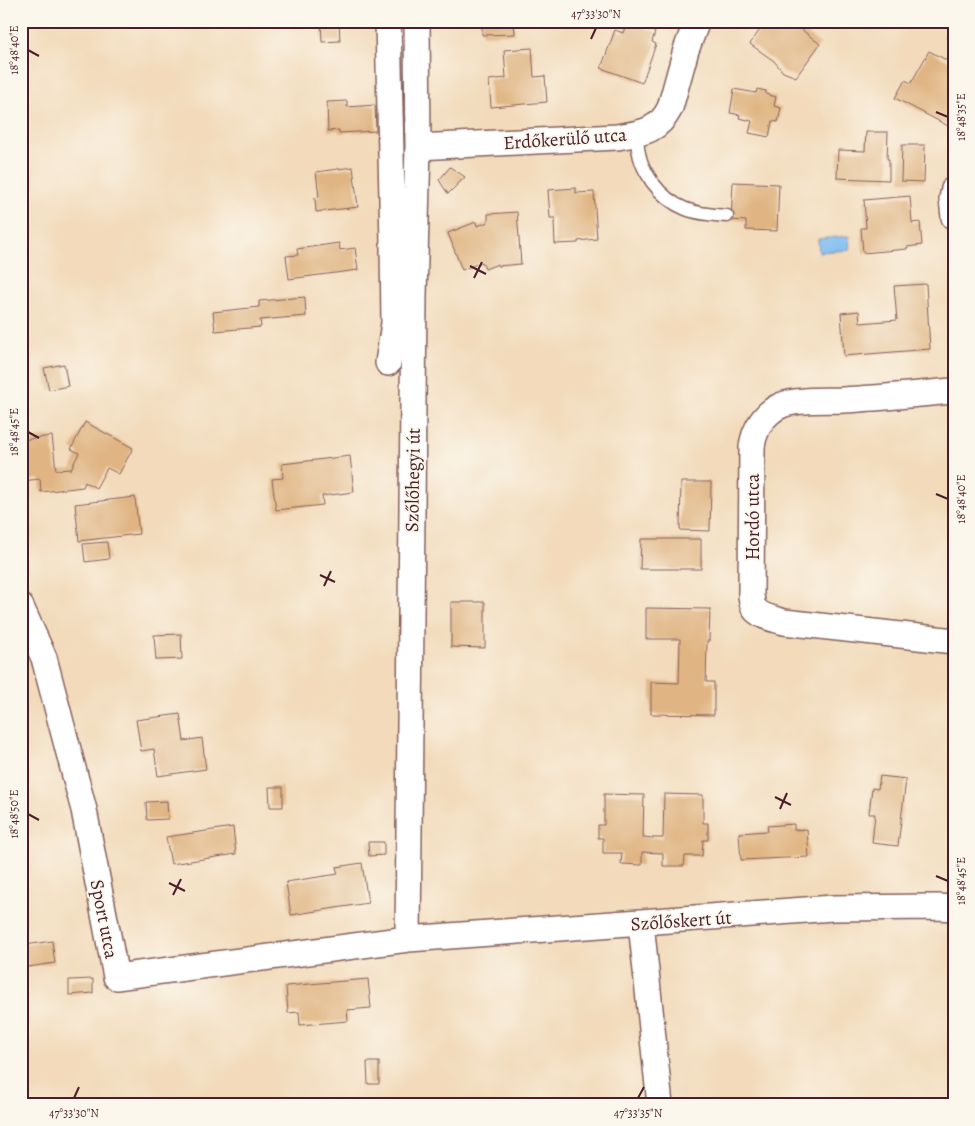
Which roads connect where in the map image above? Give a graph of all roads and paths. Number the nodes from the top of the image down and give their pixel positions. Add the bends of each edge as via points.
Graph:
1 (388, 21) edge
2 (418, 21) edge
3 (697, 21) edge
4 (636, 134) junction
5 (418, 147) junction
6 (954, 190) edge
7 (727, 216) dead end
8 (954, 217) edge
9 (388, 363) dead end
10 (954, 391) edge
11 (21, 607) edge
12 (954, 641) edge
13 (954, 908) edge
14 (641, 923) junction
15 (408, 939) junction
16 (660, 1105) edge

1 - 9 street via 394,305
2 - 5 street, Szőlőhegyi út
3 - 4 street, Erdőkerülő utca via 666,117 653,128
4 - 5 street, Erdőkerülő utca
4 - 7 lane via 641,163 658,190 688,210
5 - 15 street, Szőlőhegyi út
6 - 8 street
10 - 12 street, Hordó utca via 799,402 783,405 766,416 752,447 751,596 757,611 784,622
11 - 15 street, Sport utca via 44,658 84,810 116,977
13 - 14 street, Szőlőskert út via 833,908
14 - 15 street, Szőlőskert út
14 - 16 street

